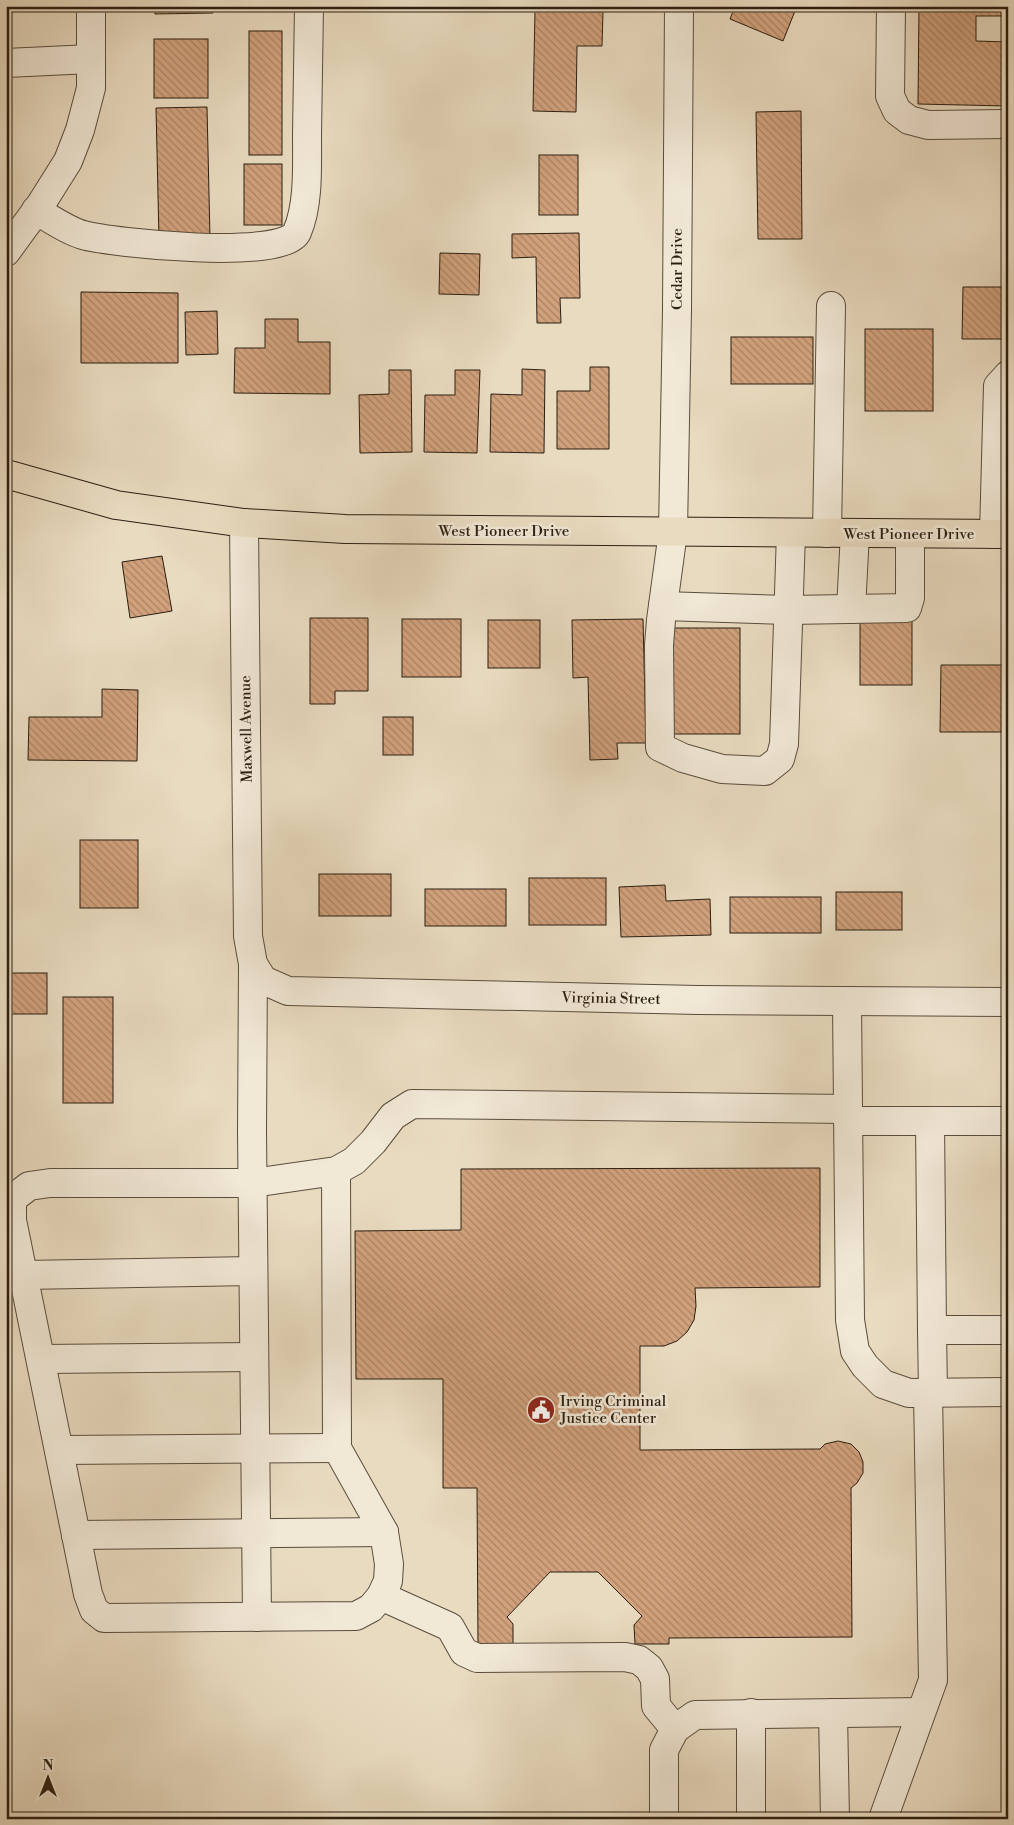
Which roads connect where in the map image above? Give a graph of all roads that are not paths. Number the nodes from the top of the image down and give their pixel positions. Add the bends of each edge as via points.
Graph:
1 (91, 6) edge
2 (309, 6) edge
3 (679, 6) edge
4 (891, 6) edge
5 (91, 59) junction
6 (6, 63) edge
7 (1008, 124) edge
8 (36, 210) junction
9 (6, 252) edge
10 (831, 306) dead end
11 (1008, 375) edge
12 (6, 474) edge
13 (244, 523) junction
14 (673, 532) junction
15 (791, 533) junction
16 (827, 533) junction
17 (855, 533) junction
18 (910, 534) junction
19 (1001, 534) edge
20 (663, 606) junction
21 (851, 609) junction
22 (789, 610) junction
23 (253, 964) junction
24 (847, 1001) junction
25 (1008, 1002) edge
26 (848, 1115) junction
27 (930, 1121) junction
28 (1008, 1121) edge
29 (336, 1171) junction
30 (253, 1183) junction
31 (253, 1271) junction
32 (23, 1275) junction
33 (932, 1330) junction
34 (1008, 1330) edge
35 (254, 1357) junction
36 (41, 1359) junction
37 (930, 1392) junction
38 (1008, 1392) edge
39 (255, 1448) junction
40 (337, 1448) junction
41 (59, 1450) junction
42 (384, 1532) junction
43 (256, 1533) junction
44 (76, 1535) junction
45 (381, 1596) junction
46 (257, 1617) junction
47 (921, 1712) junction
48 (833, 1713) junction
49 (751, 1714) junction
50 (675, 1729) junction
51 (664, 1819) edge
52 (751, 1819) edge
53 (835, 1819) edge
54 (883, 1819) edge

1 - 5 street
2 - 8 street via 306,179 296,234 286,242 259,248 193,248 110,240 69,230
3 - 14 street, Cedar Drive
4 - 7 street via 890,96 897,111 909,120 928,125
5 - 6 street
5 - 8 street via 91,88 80,130 68,162
8 - 9 street
10 - 16 street
11 - 19 street via 998,386
12 - 13 main road, West Pioneer Drive via 116,505
13 - 14 main road, West Pioneer Drive via 345,529
13 - 23 street, Maxwell Avenue via 248,936
14 - 15 main road, West Pioneer Drive
14 - 20 street, Cedar Drive
15 - 16 main road, West Pioneer Drive
15 - 22 street
16 - 17 main road, West Pioneer Drive
17 - 18 main road, West Pioneer Drive
17 - 21 street
18 - 19 main road, West Pioneer Drive
18 - 21 street via 910,598 907,608
20 - 22 street
20 - 22 street, Cedar Drive via 659,645 660,747 683,758 722,768 765,771 780,759 784,744
21 - 22 street
23 - 24 street, Virginia Street via 263,980 288,991
23 - 30 street
24 - 25 street, Virginia Street
24 - 26 street
26 - 27 street
26 - 29 street via 412,1104 394,1116 354,1161
26 - 37 street via 850,1320 855,1351 883,1384 909,1392
27 - 28 street
27 - 33 street
29 - 30 street
29 - 40 street
30 - 31 street
30 - 32 street via 50,1183 29,1186 12,1200 12,1220
31 - 32 street
31 - 35 street
32 - 36 street
33 - 34 street
33 - 37 street
35 - 36 street
35 - 39 street
36 - 41 street
37 - 38 street
37 - 47 street via 933,1680
39 - 40 street
39 - 41 street
39 - 43 street
40 - 42 street
41 - 44 street
42 - 43 street
42 - 45 street via 390,1564 388,1581
43 - 44 street
43 - 46 street
44 - 46 street via 88,1594 94,1610 104,1618
45 - 46 street via 371,1608 356,1616
45 - 50 street via 450,1627 464,1652 477,1658 625,1657 639,1660 655,1679 656,1706
47 - 48 street
47 - 54 street
48 - 49 street
48 - 53 street
49 - 50 street via 695,1714
49 - 52 street
50 - 51 street via 664,1750

